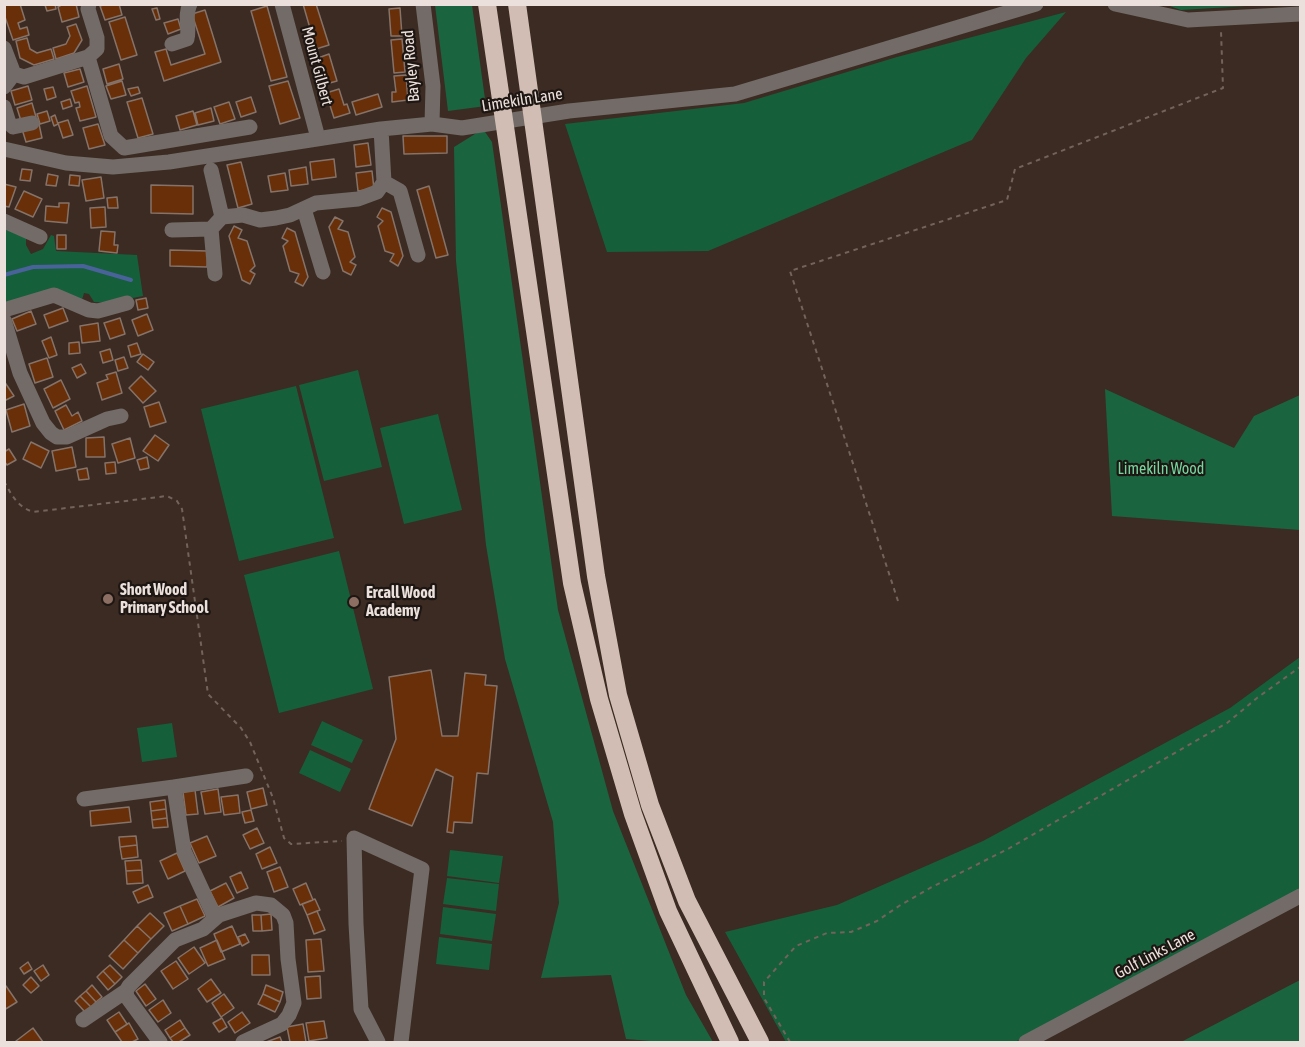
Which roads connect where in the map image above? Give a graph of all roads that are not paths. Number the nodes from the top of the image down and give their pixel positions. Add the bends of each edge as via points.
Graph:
1 (89, 4) edge
2 (190, 4) edge
3 (282, 4) edge
4 (423, 4) edge
5 (487, 4) edge
6 (517, 4) edge
7 (1036, 4) edge
8 (1115, 4) edge
9 (1300, 14) edge
10 (172, 44) dead end
11 (4, 48) edge
12 (88, 57) junction
13 (14, 74) junction
14 (4, 87) edge
15 (4, 107) edge
16 (32, 123) dead end
17 (432, 124) junction
18 (250, 128) dead end
19 (381, 129) junction
20 (318, 138) junction
21 (4, 149) edge
22 (211, 170) dead end
23 (384, 182) junction
24 (304, 208) junction
25 (222, 217) junction
26 (4, 222) edge
27 (211, 229) junction
28 (172, 230) dead end
29 (39, 237) dead end
30 (418, 255) dead end
31 (323, 272) dead end
32 (215, 274) dead end
33 (127, 303) dead end
34 (4, 310) edge
35 (4, 320) edge
36 (121, 416) dead end
37 (246, 776) dead end
38 (174, 787) junction
39 (84, 799) dead end
40 (1300, 896) edge
41 (215, 918) junction
42 (126, 991) junction
43 (82, 1020) dead end
44 (160, 1042) edge
45 (243, 1042) edge
46 (378, 1042) edge
47 (400, 1042) edge
48 (730, 1042) edge
49 (760, 1042) edge
50 (1026, 1042) edge

1 - 12 street via 97,38 96,49
2 - 10 street via 186,11 187,39
3 - 20 street, Mount Gilbert
4 - 17 street, Bayley Road via 433,86
5 - 48 highway via 572,583 599,699 633,814 668,911
6 - 49 highway via 596,576 618,695 650,805 687,901
7 - 17 street, Limekiln Lane via 735,94 569,111 462,128
8 - 9 street via 1188,20
11 - 13 street
12 - 13 street via 24,77
12 - 18 street via 111,136 124,148
13 - 14 street
15 - 16 street via 13,127
17 - 19 street, Limekiln Lane
19 - 20 street, Limekiln Lane
19 - 23 street
20 - 21 street, Limekiln Lane via 113,167 66,163
22 - 25 street
23 - 24 street via 377,192 358,199
23 - 30 street via 400,191
24 - 25 street via 290,215 260,220 243,215
24 - 31 street
25 - 27 street
26 - 29 street
27 - 28 street
27 - 32 street
33 - 34 street via 98,311 54,295
35 - 36 street via 20,374 51,433 67,437
37 - 38 street
38 - 39 street
38 - 41 street via 184,851
40 - 50 street, Golf Links Lane
41 - 42 street via 203,929 176,940
41 - 45 street via 264,902 278,909 286,923 294,993 292,1010 282,1024
42 - 43 street
42 - 44 street via 127,998
46 - 47 street via 361,1010 354,838 422,869

